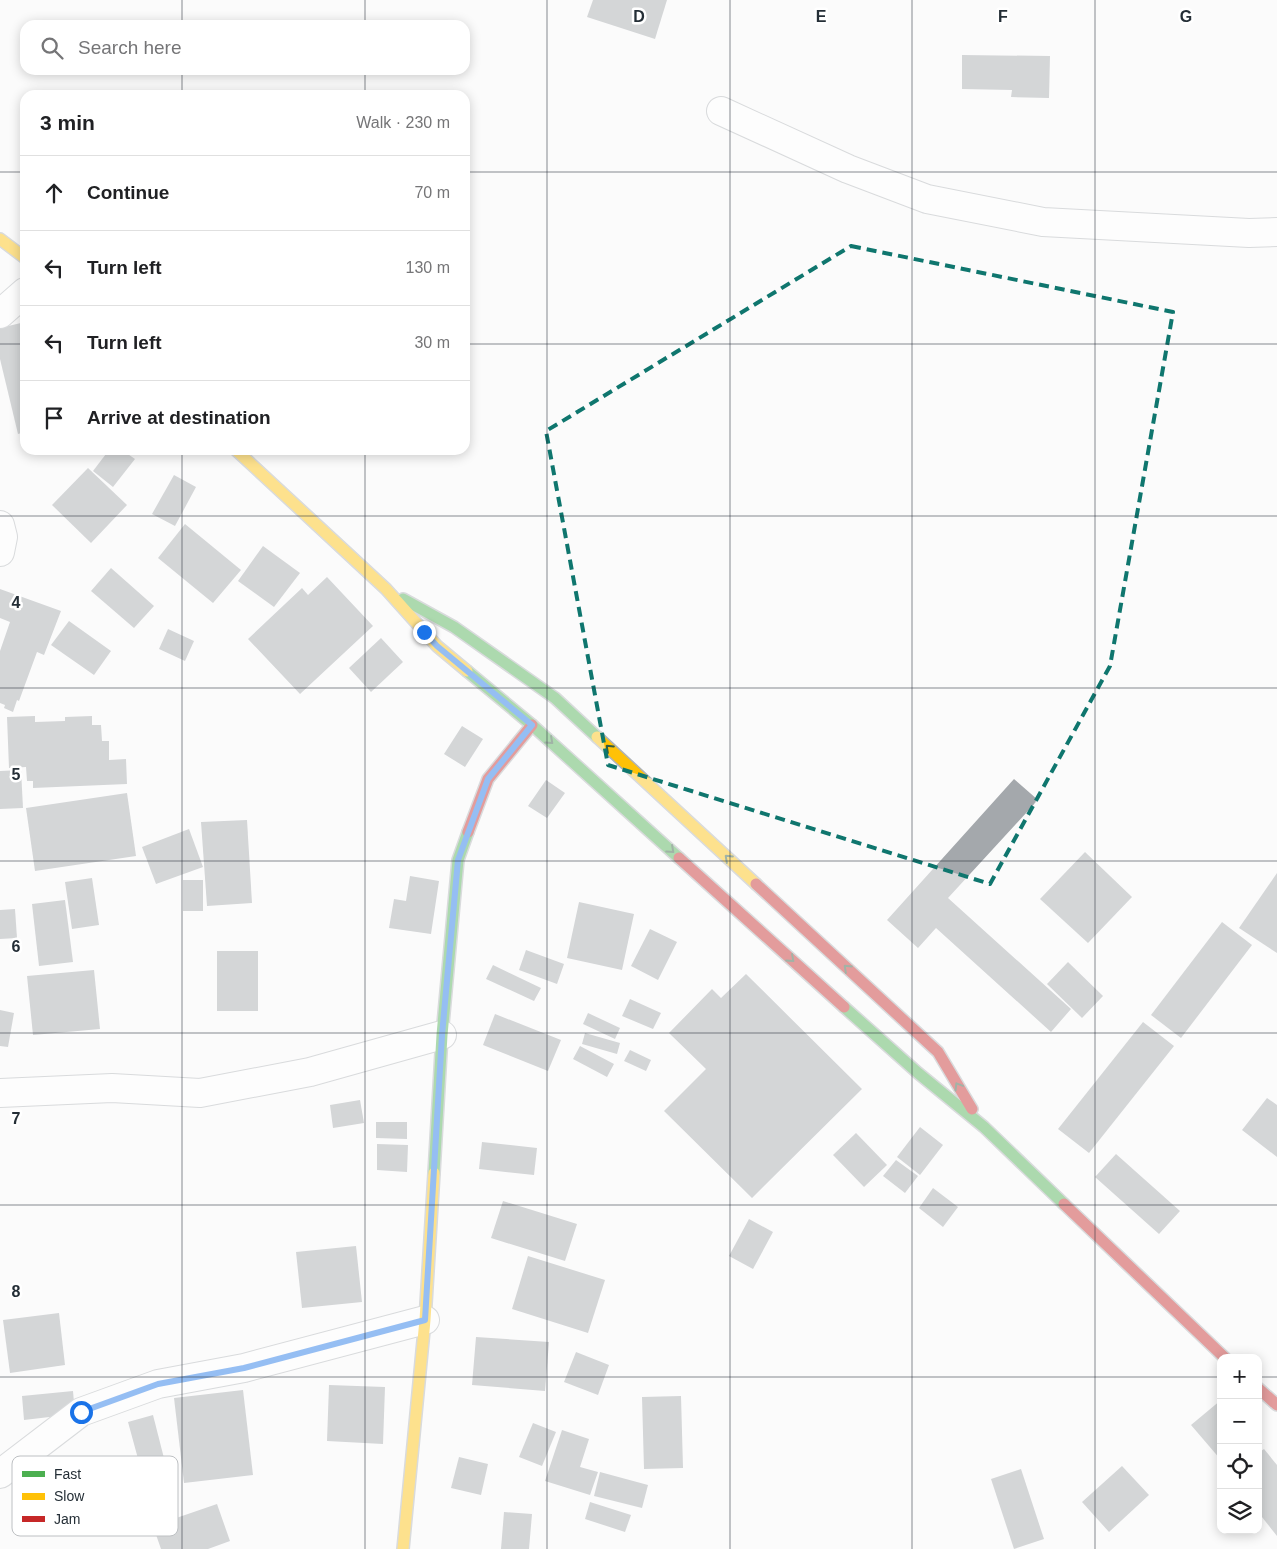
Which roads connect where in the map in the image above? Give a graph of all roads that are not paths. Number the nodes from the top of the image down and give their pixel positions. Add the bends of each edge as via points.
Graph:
1 (722, 111) dead end
2 (1277, 232) edge
3 (0, 239) edge
4 (20, 254) edge
5 (20, 296) edge
6 (0, 314) edge
7 (241, 455) edge
8 (0, 525) edge
9 (0, 552) edge
10 (386, 589) junction
11 (532, 725) junction
12 (442, 1035) junction
13 (0, 1092) edge
14 (984, 1127) junction
15 (425, 1320) junction
16 (1221, 1354) edge
17 (1262, 1392) edge
18 (1277, 1405) edge
19 (24, 1456) edge
20 (12, 1465) edge
21 (0, 1474) edge
22 (403, 1549) edge

1 - 2 street via 848,169 927,199 1043,222
3 - 4 main road
5 - 6 street
7 - 10 main road
8 - 9 street
10 - 11 main road via 437,646
14 -> 10 main road via 938,1052 556,698 454,627
11 - 12 main road via 488,779 458,860
11 -> 14 main road via 911,1066
12 - 13 street via 310,1072 200,1093 112,1088
12 - 15 main road
14 - 16 main road
15 - 19 street via 244,1368 158,1384 81,1412
15 - 22 main road
17 - 18 main road
20 - 21 street

